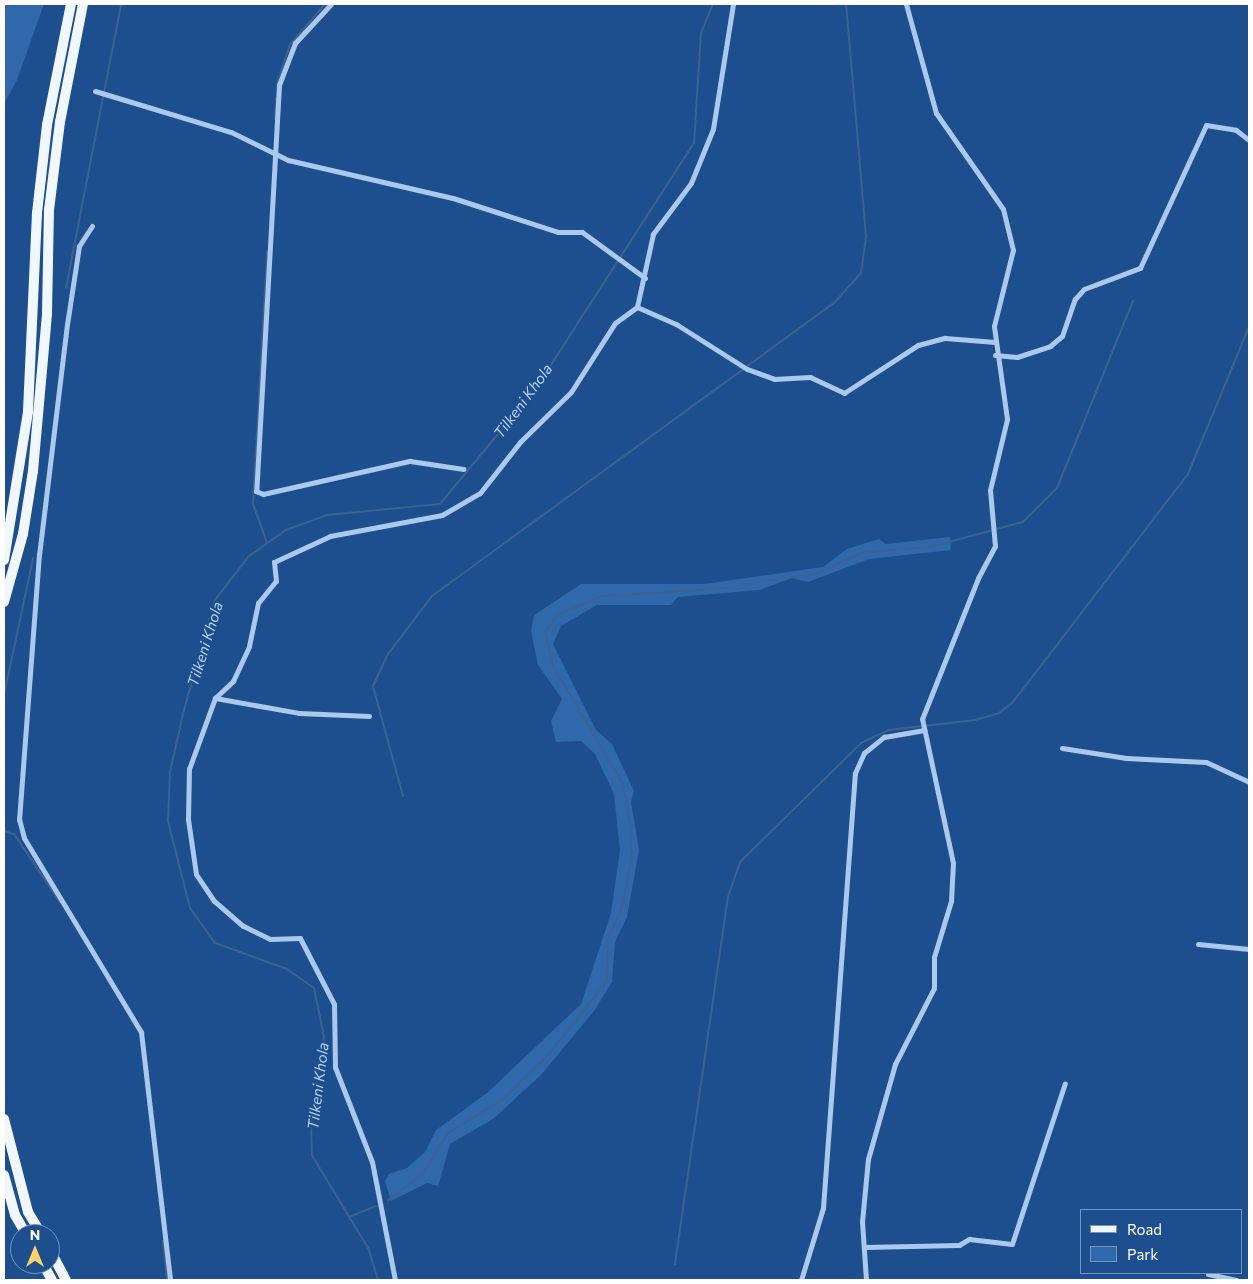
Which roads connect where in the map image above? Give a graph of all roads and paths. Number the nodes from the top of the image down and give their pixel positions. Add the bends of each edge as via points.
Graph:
1 (71, 4) edge
2 (83, 4) edge
3 (331, 4) edge
4 (733, 4) edge
5 (906, 4) edge
6 (96, 91) dead end
7 (1249, 140) edge
8 (276, 154) junction
9 (92, 226) dead end
10 (646, 278) junction
11 (637, 307) junction
12 (995, 342) junction
13 (995, 355) junction
14 (463, 469) dead end
15 (4, 560) edge
16 (4, 602) edge
17 (215, 698) junction
18 (369, 716) dead end
19 (924, 730) junction
20 (1062, 748) dead end
21 (1249, 782) edge
22 (1198, 944) dead end
23 (1249, 949) edge
24 (1065, 1083) dead end
25 (4, 1120) edge
26 (4, 1175) edge
27 (20, 1224) edge
28 (35, 1224) edge
29 (864, 1247) junction
30 (60, 1269) edge
31 (1208, 1274) edge
32 (66, 1280) edge
33 (170, 1280) edge
34 (395, 1280) edge
35 (801, 1280) edge
36 (866, 1280) edge
37 (1236, 1280) edge

1 - 15 main road via 47,125 37,213 28,412
2 - 16 main road via 68,67 49,210 47,313 33,471 23,534
3 - 8 street via 295,43 285,62
4 - 10 street via 713,129 691,183 653,234
5 - 12 street via 936,112 1010,224 1012,266 996,307
6 - 8 street via 232,132
7 - 13 street via 1236,130 1206,125 1140,268 1084,289 1074,299 1062,336 1050,346 1017,357
8 - 10 street via 453,198 558,232 582,232
8 - 14 street via 256,491 263,494 410,461
9 - 33 street via 79,246 38,554 19,820 24,838 141,1032
10 - 11 street
11 - 12 street via 676,324 747,369 774,379 810,377 844,392 918,345 945,338
11 - 17 street via 616,323 571,392 520,442 480,493 442,515 330,536 274,562 276,581 258,603 249,646 233,681
12 - 13 street
13 - 19 street via 1004,381 1007,419 990,490 996,537 922,719
17 - 18 street via 299,714
17 - 34 street via 189,769 188,819 196,874 214,901 243,926 270,939 300,938 316,966 334,1004 335,1066 382,1196 388,1258
19 - 29 street via 955,878 946,927 934,957 934,988 895,1064 868,1159
19 - 35 street via 884,737 864,753 855,773 823,1208
20 - 21 street via 1126,758 1206,762
22 - 23 street
24 - 29 street via 1012,1244 969,1239 958,1245
25 - 28 main road via 28,1212
26 - 27 main road
29 - 36 street
30 - 32 main road
31 - 37 street

